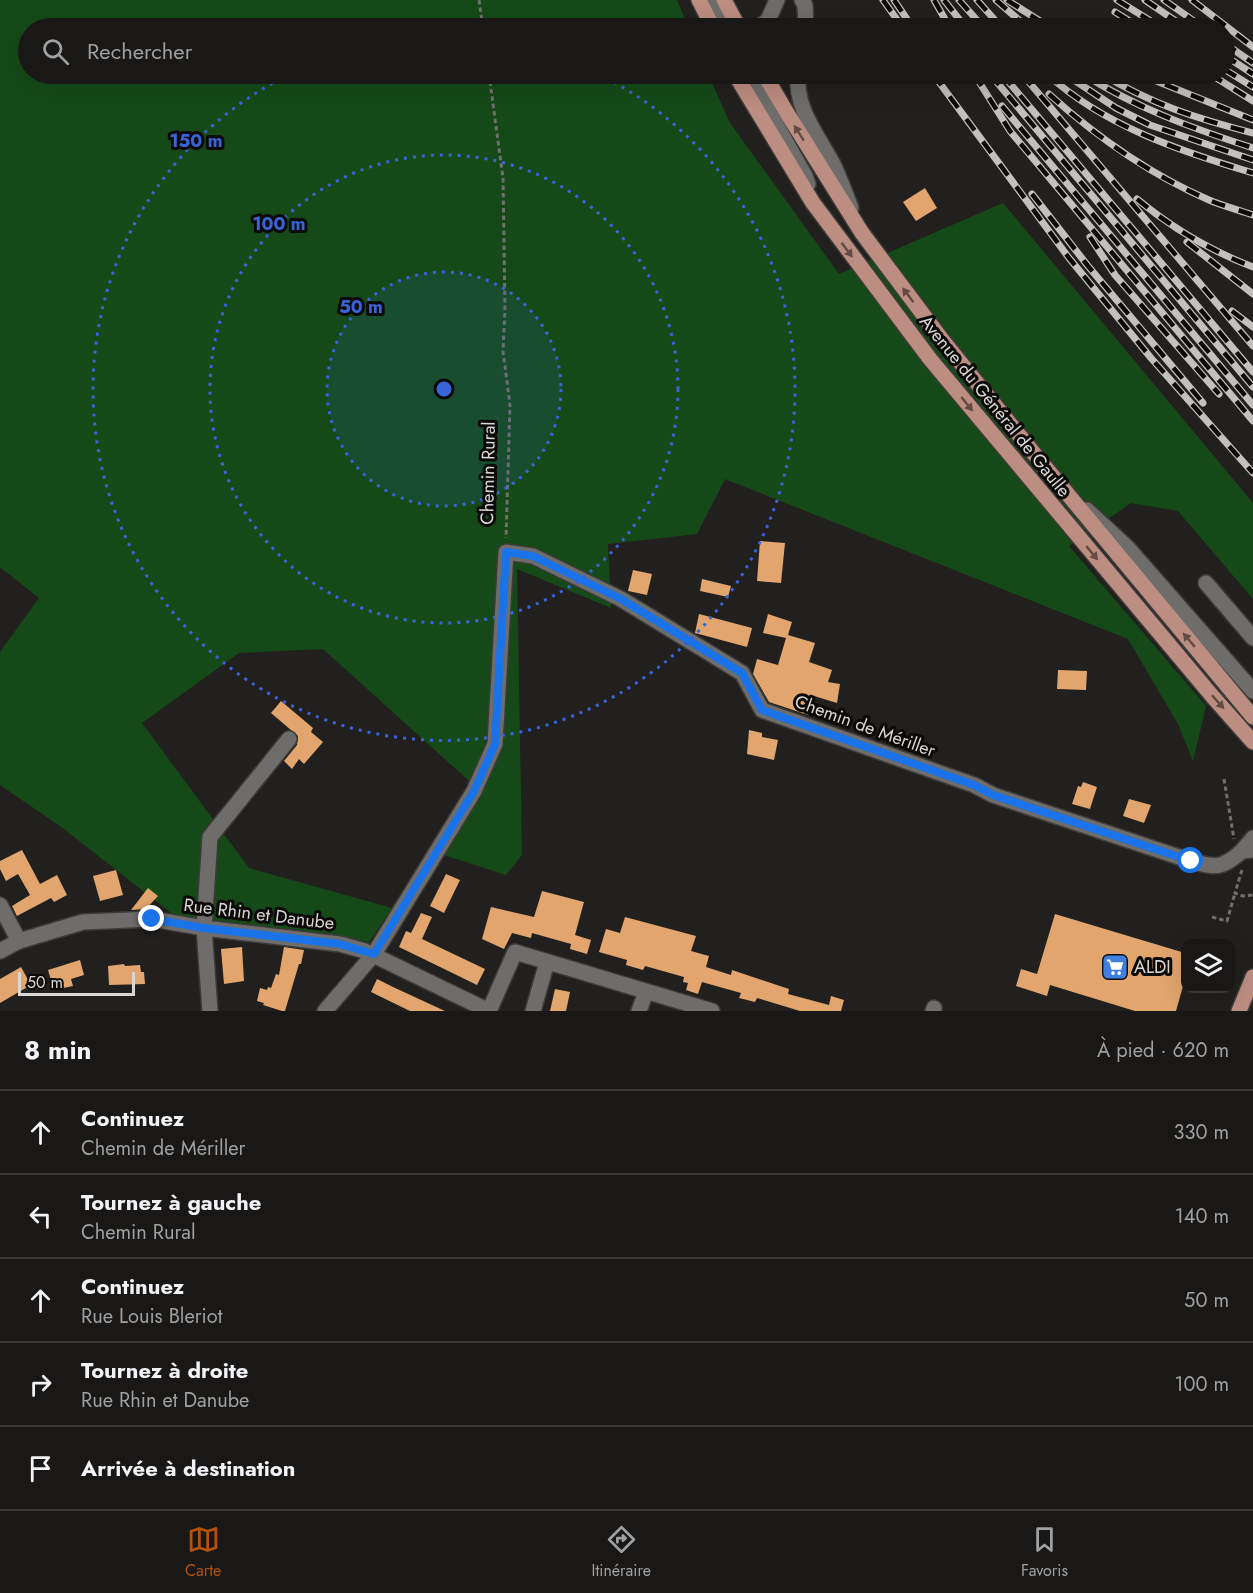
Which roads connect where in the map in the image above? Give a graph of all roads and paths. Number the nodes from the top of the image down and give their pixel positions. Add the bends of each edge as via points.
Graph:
1 (479, 0) edge
2 (699, 0) edge
3 (710, 0) edge
4 (724, 0) edge
5 (777, 0) edge
6 (802, 0) edge
7 (482, 18) edge
8 (708, 18) edge
9 (719, 18) edge
10 (734, 18) edge
11 (769, 18) edge
12 (804, 18) edge
13 (490, 84) edge
14 (741, 84) edge
15 (754, 84) edge
16 (770, 84) edge
17 (797, 84) edge
18 (813, 203) junction
19 (862, 232) junction
20 (1063, 488) junction
21 (506, 552) junction
22 (1206, 583) dead end
23 (1253, 638) edge
24 (1253, 691) edge
25 (1253, 717) edge
26 (289, 739) dead end
27 (1253, 742) edge
28 (1224, 779) dead end
29 (1253, 838) edge
30 (1248, 850) edge
31 (1235, 893) dead end
32 (0, 905) edge
33 (1212, 917) dead end
34 (204, 928) junction
35 (19, 941) junction
36 (0, 951) edge
37 (374, 954) junction
38 (547, 962) junction
39 (1253, 977) edge
40 (646, 992) junction
41 (210, 1011) edge
42 (325, 1011) edge
43 (489, 1011) edge
44 (533, 1011) edge
45 (639, 1011) edge
46 (712, 1011) edge
47 (1239, 1011) edge

1 - 7 path
2 - 8 main road
3 - 9 street
4 - 10 main road
5 - 11 street
6 - 12 street
13 - 21 path, Chemin Rural via 503,178 503,351 510,405
14 - 18 main road, Avenue du Général de Gaulle
15 - 18 street via 805,176
19 -> 16 main road, Avenue du Général de Gaulle
17 - 19 street via 802,112 834,166
18 -> 27 main road, Avenue du Général de Gaulle via 937,368
20 -> 19 main road, Avenue du Général de Gaulle via 943,341
20 - 24 street via 1127,547
25 -> 20 main road, Avenue du Général de Gaulle
21 - 30 street, Chemin de Mériller via 533,556 621,599 742,673 762,710 993,795 1191,861 1218,867
21 - 37 street via 495,744 474,791
22 - 23 street
26 - 34 street via 210,837
28 - 30 path via 1232,834
29 - 30 street, Chemin de Mériller
31 - 33 path via 1227,921
32 - 35 street
34 - 35 street, Rue Rhin et Danube via 152,919 83,922
34 - 37 street, Rue Rhin et Danube via 340,944
34 - 41 street
35 - 36 street, Rue Rhin et Danube
37 - 42 street
37 - 43 street, Rue Rhin et Danube
38 - 40 street
38 - 43 street via 515,952
38 - 44 street
39 - 47 main road
40 - 45 street
40 - 46 street

